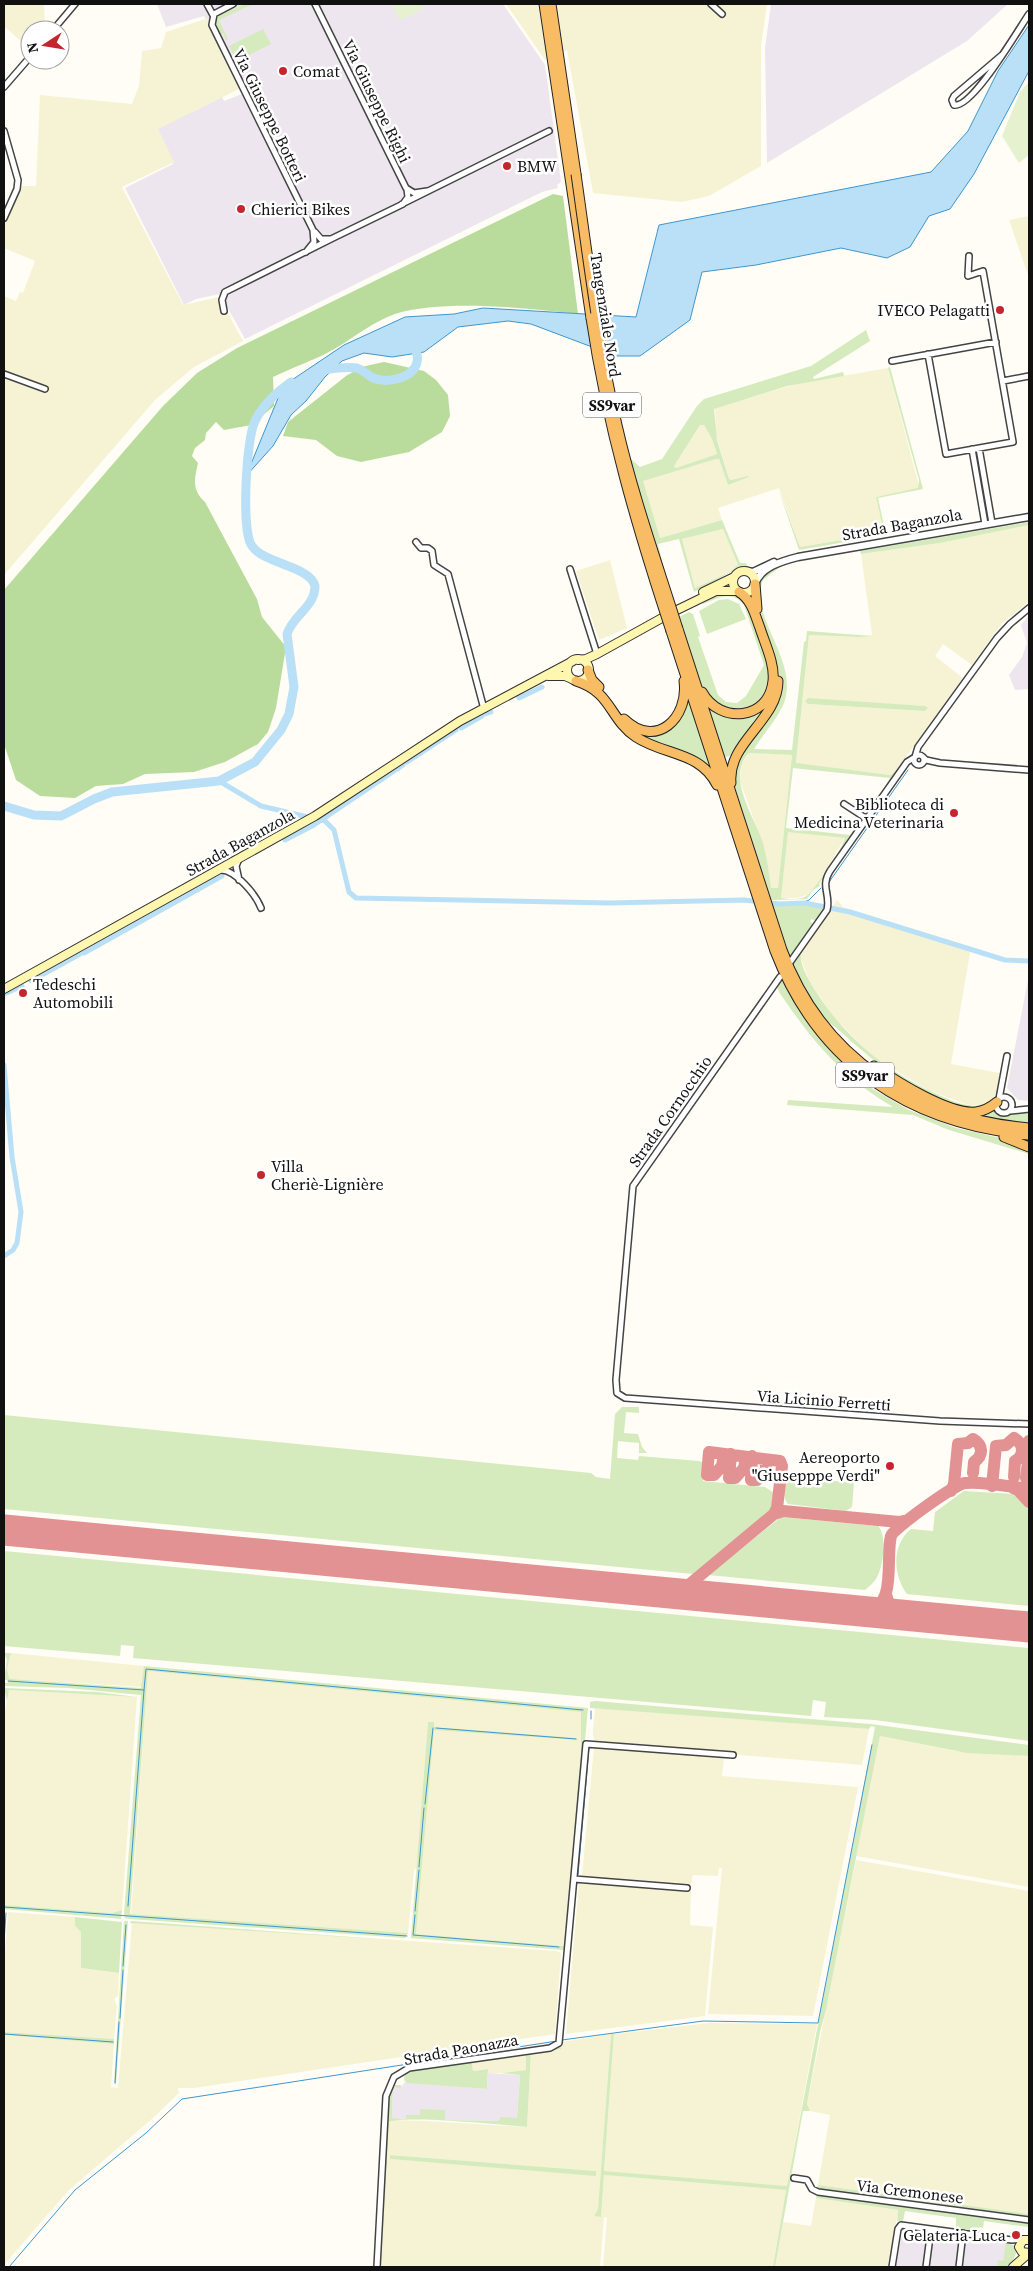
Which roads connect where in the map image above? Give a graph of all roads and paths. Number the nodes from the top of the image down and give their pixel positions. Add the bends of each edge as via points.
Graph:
1 (75, 4) edge
2 (207, 4) edge
3 (233, 4) edge
4 (315, 4) edge
5 (540, 4) edge
6 (544, 4) edge
7 (552, 4) edge
8 (712, 4) edge
9 (722, 14) dead end
10 (1029, 14) edge
11 (213, 15) junction
12 (61, 20) edge
13 (550, 48) junction
14 (1002, 55) junction
15 (20, 69) edge
16 (4, 87) edge
17 (4, 131) edge
18 (549, 131) dead end
19 (573, 174) junction
20 (406, 188) junction
21 (427, 191) junction
22 (402, 204) junction
23 (4, 218) edge
24 (313, 230) junction
25 (331, 239) junction
26 (306, 252) junction
27 (969, 256) dead end
28 (224, 311) dead end
29 (996, 342) junction
30 (928, 354) junction
31 (892, 360) dead end
32 (4, 374) edge
33 (1029, 376) edge
34 (1003, 381) junction
35 (46, 389) dead end
36 (979, 448) junction
37 (972, 449) junction
38 (1029, 517) edge
39 (989, 524) junction
40 (416, 542) dead end
41 (780, 562) junction
42 (570, 569) dead end
43 (747, 571) junction
44 (734, 576) junction
45 (755, 584) junction
46 (739, 592) junction
47 (696, 598) junction
48 (1029, 608) edge
49 (676, 610) dead end
50 (662, 618) dead end
51 (674, 633) junction
52 (682, 643) junction
53 (597, 654) junction
54 (575, 660) junction
55 (588, 670) junction
56 (548, 676) junction
57 (574, 680) junction
58 (484, 709) junction
59 (922, 744) junction
60 (914, 757) junction
61 (922, 757) junction
62 (940, 763) junction
63 (918, 764) junction
64 (906, 766) junction
65 (1029, 770) edge
66 (844, 804) dead end
67 (738, 814) junction
68 (867, 818) junction
69 (740, 845) junction
70 (241, 857) junction
71 (230, 863) junction
72 (218, 870) junction
73 (235, 873) junction
74 (754, 875) junction
75 (261, 908) dead end
76 (771, 929) junction
77 (791, 961) dead end
78 (780, 976) dead end
79 (4, 989) edge
80 (824, 1024) junction
81 (1007, 1056) dead end
82 (1002, 1080) junction
83 (998, 1100) junction
84 (1010, 1100) junction
85 (1026, 1109) edge
86 (1007, 1112) junction
87 (937, 1116) junction
88 (1029, 1128) edge
89 (1029, 1135) edge
90 (1029, 1148) edge
91 (619, 1395) joint
92 (1029, 1424) edge
93 (733, 1755) dead end
94 (574, 1879) junction
95 (687, 1888) dead end
96 (794, 2178) dead end
97 (1029, 2220) edge
98 (932, 2229) junction
99 (963, 2233) junction
100 (1027, 2239) edge
101 (1012, 2240) junction
102 (1020, 2247) junction
103 (1029, 2253) edge
104 (377, 2267) edge
105 (892, 2267) edge
106 (926, 2267) edge
107 (959, 2267) edge
108 (1013, 2267) edge

1 - 12 street
2 - 11 street, Via Giuseppe Botteri
3 - 11 street
4 - 20 street, Via Giuseppe Righi
5 - 13 highway
6 - 13 highway
7 - 19 highway
8 - 9 street
10 - 14 street
11 - 24 street, Via Giuseppe Botteri via 212,26
13 - 19 highway
14 - 14 street via 954,96 954,105 961,104 978,88
15 - 16 street
17 - 23 street via 18,183
18 - 21 street
19 - 51 highway, Tangenziale Nord / SS9var, bridge via 596,354 609,421 630,502
20 - 21 street, Via Giuseppe Righi via 414,193
20 - 22 street via 408,197
21 - 22 street
22 - 25 street
24 - 25 street via 321,239
24 - 26 street via 314,242
25 - 26 street
26 - 28 street via 225,292 222,298
27 - 29 street via 968,276 983,271
29 - 30 street
29 - 34 street
30 - 31 street
30 - 37 street via 946,454
32 - 35 street
33 - 34 street
34 - 36 street via 1013,442
36 - 37 street
36 - 39 street
37 - 39 street
38 - 39 street, Strada Baganzola
39 - 41 street, Strada Baganzola
40 - 58 street via 421,548 432,551 434,565 448,574
41 - 43 street, Strada Baganzola
41 - 45 street, Strada Baganzola via 761,574
42 - 53 street
43 - 44 main road, Strada Baganzola
43 - 45 main road via 753,575
44 - 46 main road via 733,585
44 - 47 main road, Strada Baganzola
45 - 46 main road, Strada Baganzola via 748,592
45 - 67 highway via 755,601 776,668 778,686 771,705 733,762 731,781
46 - 47 main road, Strada Baganzola via 720,590
46 - 52 highway via 751,606 772,668 771,689 762,704 738,714 713,706 702,692 690,655
47 - 49 main road, Strada Baganzola
48 - 59 street via 997,638
50 - 53 main road, Strada Baganzola
51 - 52 highway, SS9var
51 - 55 highway via 685,696 679,714 665,728 646,731 628,723 593,682
51 - 69 highway, SS9var
52 - 67 highway, SS9var
53 - 54 main road, Strada Baganzola
53 - 55 main road
54 - 55 main road via 585,662
54 - 56 main road, Strada Baganzola
54 - 57 main road via 567,669
55 - 57 main road via 584,679
56 - 57 main road via 565,676
56 - 58 main road, Strada Baganzola
57 - 69 highway via 600,693 622,725 636,737 690,757 707,770 719,788
58 - 70 main road, Strada Baganzola via 443,732 314,817
59 - 60 street
59 - 61 street
60 - 61 street
60 - 63 street
60 - 64 street
61 - 62 street
61 - 63 street
62 - 63 street
62 - 65 street
63 - 64 street
64 - 68 street
66 - 68 street
67 - 74 highway, SS9var
68 - 77 street via 828,874 824,882 828,907
69 - 74 highway, SS9var
70 - 71 main road, Strada Baganzola
70 - 73 street
71 - 72 main road, Strada Baganzola
71 - 73 street
72 - 73 street
72 - 79 main road, Strada Baganzola
73 - 75 street via 252,891
74 - 76 highway, SS9var
76 - 80 highway, SS9var via 796,982
76 - 87 highway, SS9var via 792,988 807,1014 829,1041 850,1063 878,1084
78 - 91 street, Strada Cornocchio via 633,1186 616,1380
80 - 83 highway via 872,1064 928,1098 972,1112 986,1110
80 - 88 highway, SS9var via 864,1065 912,1097 970,1119
81 - 82 street
82 - 83 street
82 - 84 street
83 - 84 street via 1004,1097
83 - 86 street via 1000,1111
84 - 85 street
84 - 86 street via 1011,1107
85 - 86 street
87 - 89 highway, SS9var via 980,1129
87 - 90 highway via 955,1125 1010,1138
91 - 92 street, Via Licinio Ferretti via 878,1417
93 - 94 street, Strada Paonazza via 586,1744
94 - 95 street
94 - 104 street, Strada Paonazza via 560,2040 552,2048 409,2068 394,2077 386,2096
96 - 97 street, Via Cremonese via 807,2180 812,2190 818,2192
98 - 99 street
98 - 105 street via 900,2225
98 - 106 street
99 - 101 street
99 - 107 street
100 - 101 street
100 - 102 main road
101 - 102 street
102 - 103 main road via 1024,2253
102 - 108 main road
103 - 108 main road

